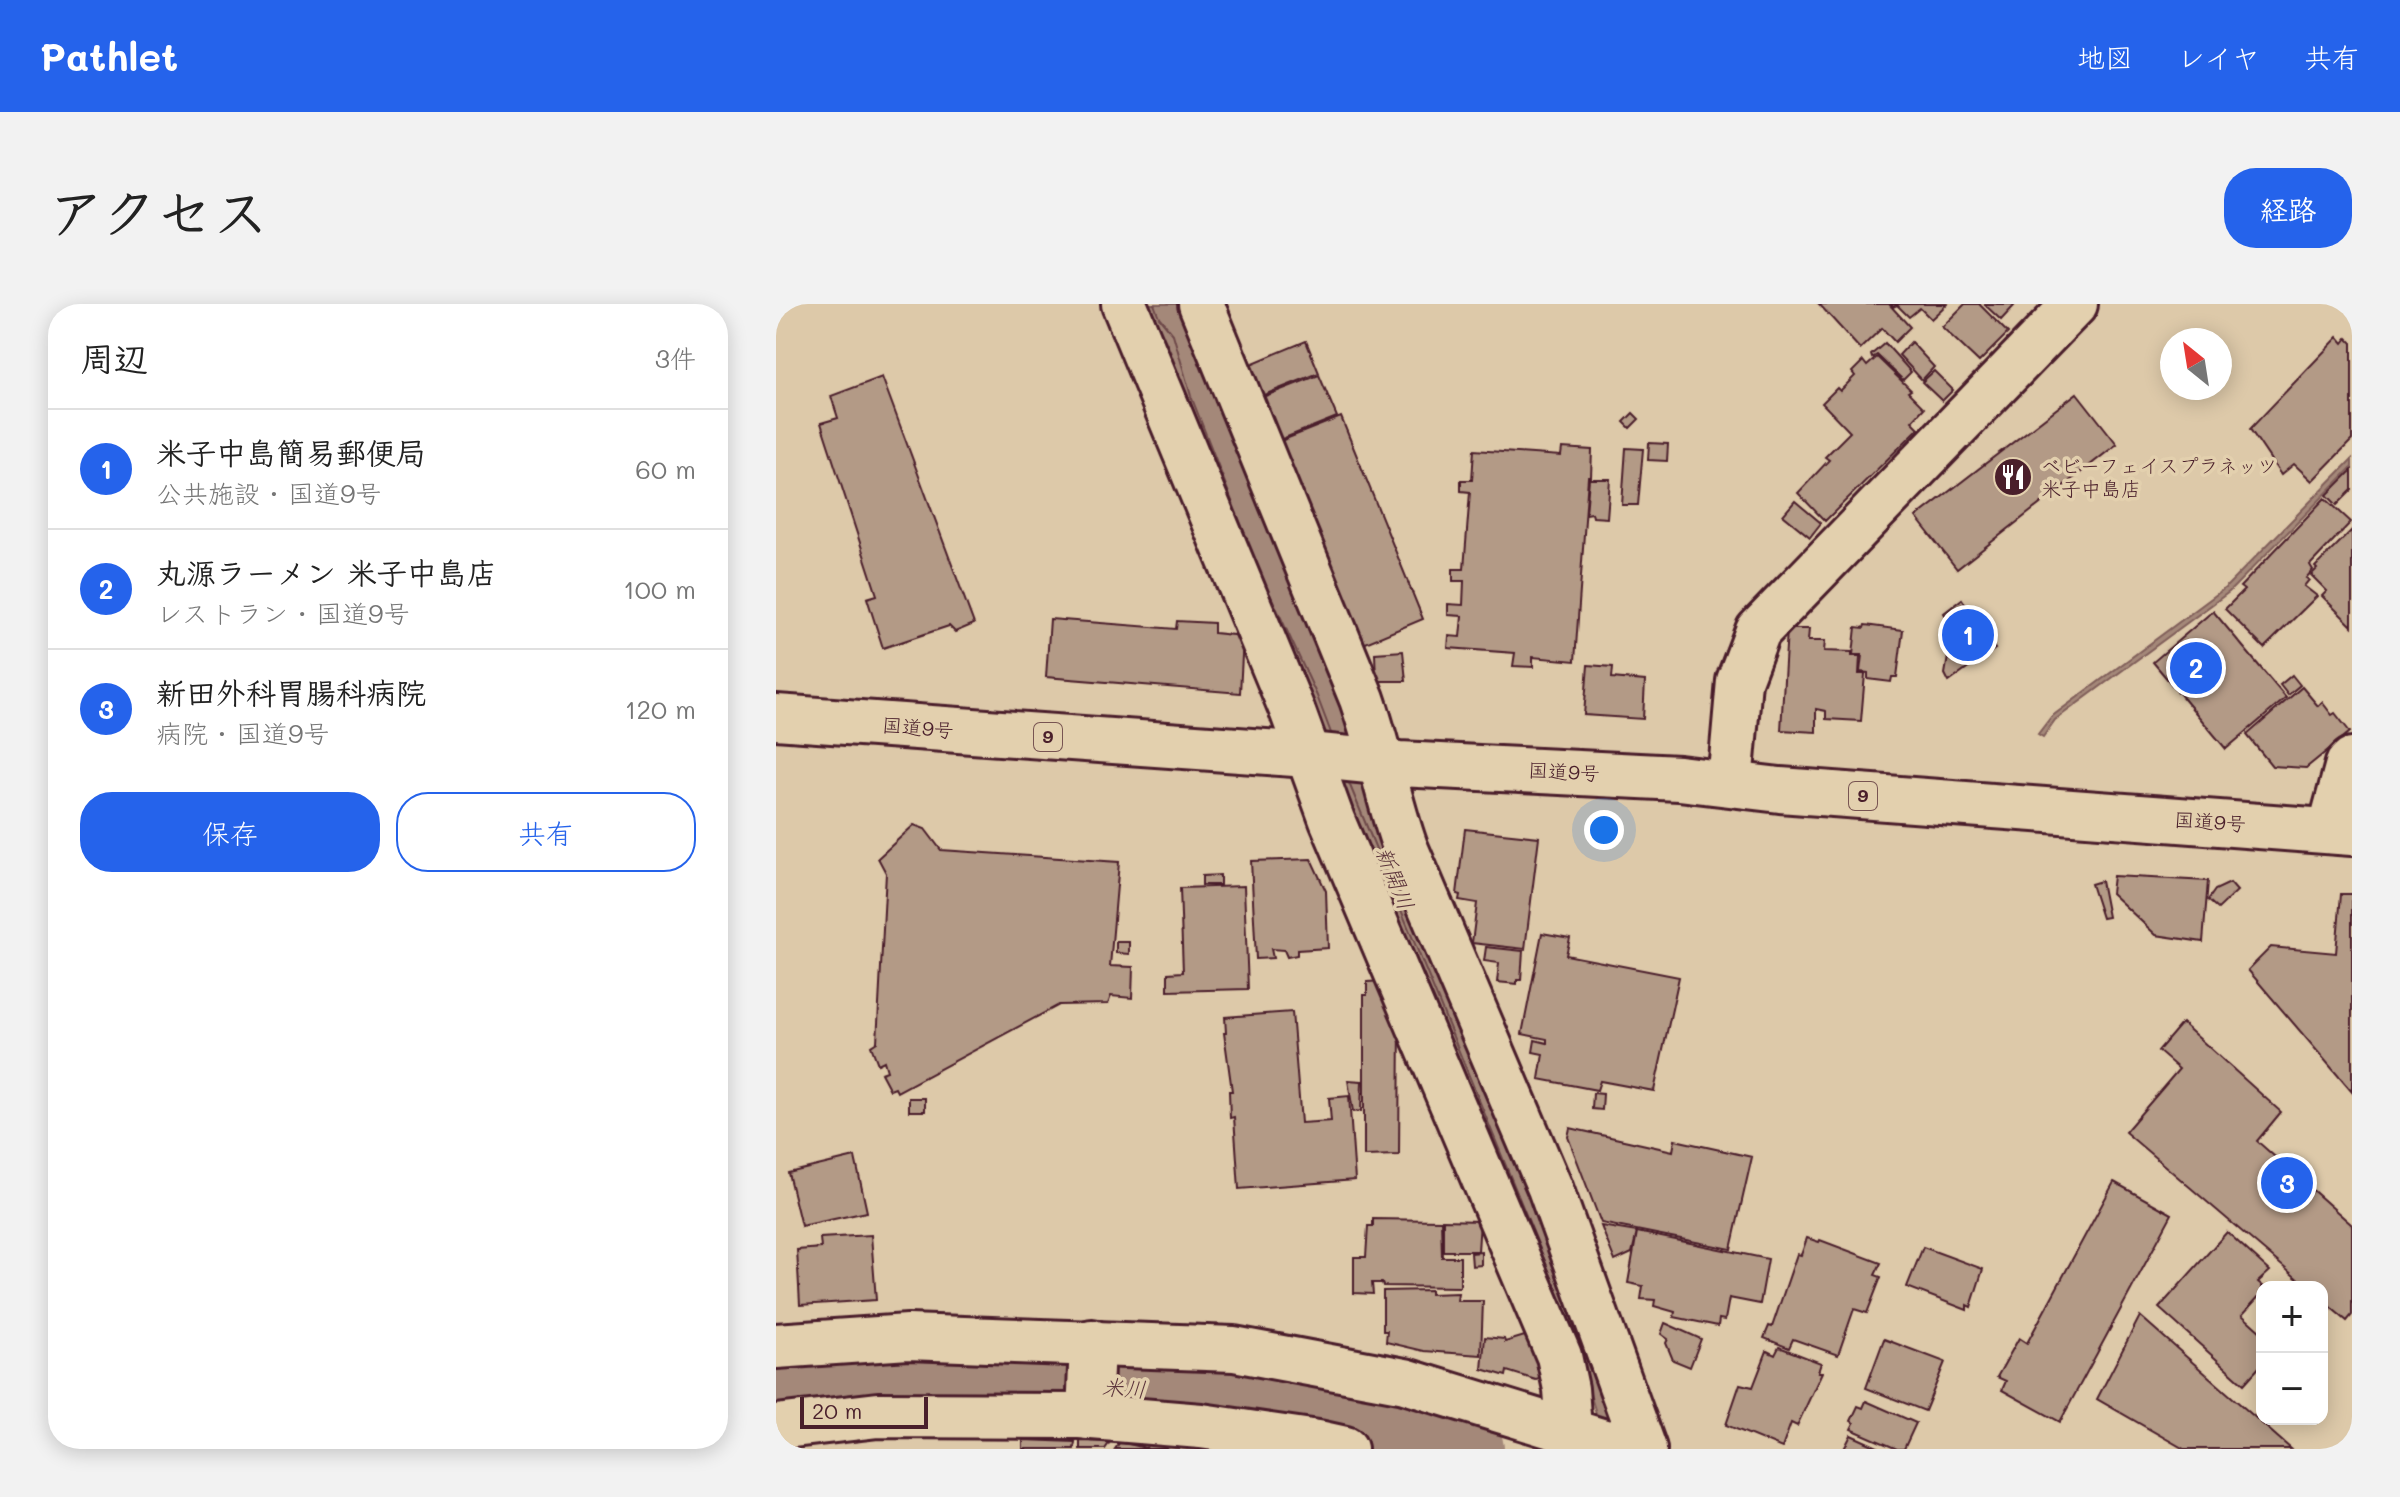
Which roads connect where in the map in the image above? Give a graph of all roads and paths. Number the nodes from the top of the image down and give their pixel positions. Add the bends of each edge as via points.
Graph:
1 (1124, 304) edge
2 (1201, 304) edge
3 (2075, 304) edge
4 (776, 717) edge
5 (1315, 756) junction
6 (2352, 760) edge
7 (1378, 761) junction
8 (1730, 783) junction
9 (2341, 832) edge
10 (776, 1346) edge
11 (1092, 1350) junction
12 (1089, 1409) junction
13 (776, 1427) edge
14 (1569, 1429) junction
15 (1345, 1449) edge
16 (1627, 1449) edge
17 (1644, 1449) edge

1 - 5 main road
2 - 7 main road via 1362,699
3 - 8 main road via 1758,631 1739,681
4 - 5 main road, 国道9号 / 9
5 - 7 main road, 国道9号 / 9
5 - 14 main road via 1332,820 1559,1356
6 - 9 main road
7 - 8 main road, 国道9号 / 9
7 - 17 main road via 1405,847 1550,1188
8 - 9 main road, 国道9号 / 9
10 - 11 main road via 908,1337
11 - 12 main road
11 - 14 main road via 1234,1349 1405,1381
12 - 13 main road via 878,1415
12 - 15 main road
14 - 16 main road

